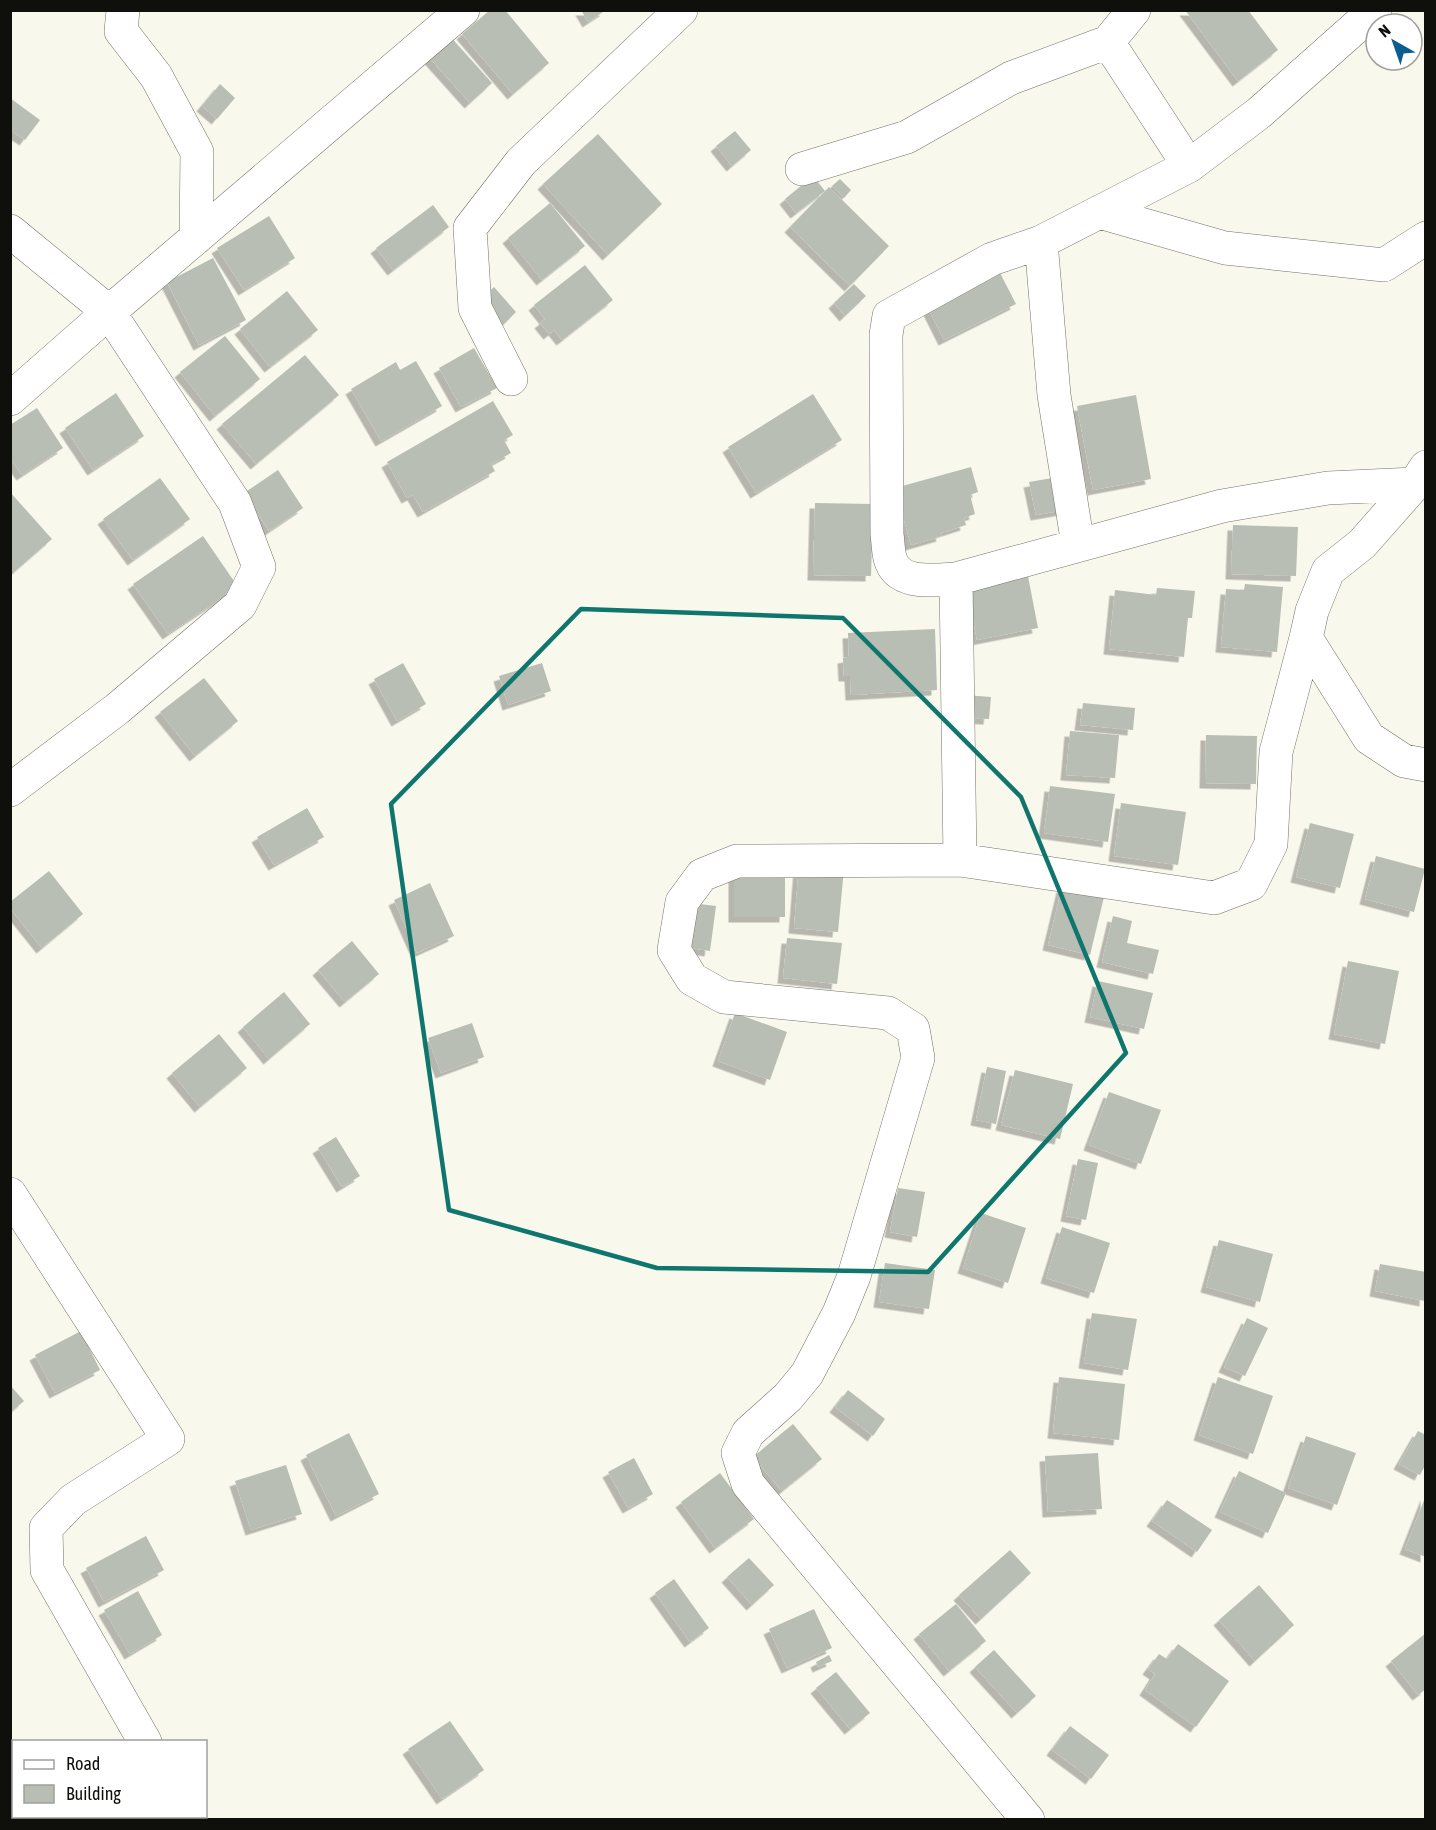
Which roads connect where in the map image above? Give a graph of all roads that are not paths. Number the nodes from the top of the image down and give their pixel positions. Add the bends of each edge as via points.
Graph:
1 (123, 10) edge
2 (463, 10) edge
3 (681, 10) edge
4 (1134, 10) edge
5 (1375, 10) edge
6 (1108, 42) junction
7 (1189, 166) junction
8 (802, 170) dead end
9 (1099, 212) junction
10 (10, 231) edge
11 (196, 238) junction
12 (1425, 238) edge
13 (1041, 242) junction
14 (109, 312) junction
15 (511, 379) dead end
16 (10, 399) edge
17 (1420, 475) edge
18 (1078, 545) junction
19 (956, 579) junction
20 (1306, 638) junction
21 (1425, 765) edge
22 (10, 790) edge
23 (960, 860) junction
24 (10, 1194) edge
25 (144, 1740) edge
26 (1028, 1820) edge

1 - 11 street via 121,31 156,76 197,152
2 - 11 street
3 - 15 street via 521,162 470,228 475,308
4 - 6 street
5 - 7 street via 1259,113
6 - 7 street
6 - 8 street via 1011,78 908,136
7 - 9 street
9 - 12 street via 1225,248 1384,265
9 - 13 street
10 - 14 street
11 - 14 street
13 - 18 street via 1054,395
13 - 19 street via 992,259 889,316 886,346 890,560 901,575 917,580
14 - 16 street
14 - 22 street via 235,503 260,567 240,605 117,709
17 - 18 street via 1222,506
17 - 20 street via 1362,544 1328,571
18 - 19 street
19 - 23 street
20 - 21 street via 1369,738 1404,761
20 - 23 street via 1276,752 1271,844 1251,884 1214,898
23 - 26 street via 737,861 702,875 682,902 674,950 692,979 724,997 888,1013 913,1029 918,1058 847,1294 807,1374 748,1433 738,1453 748,1484
24 - 25 street via 168,1439 73,1500 46,1528 46,1570

